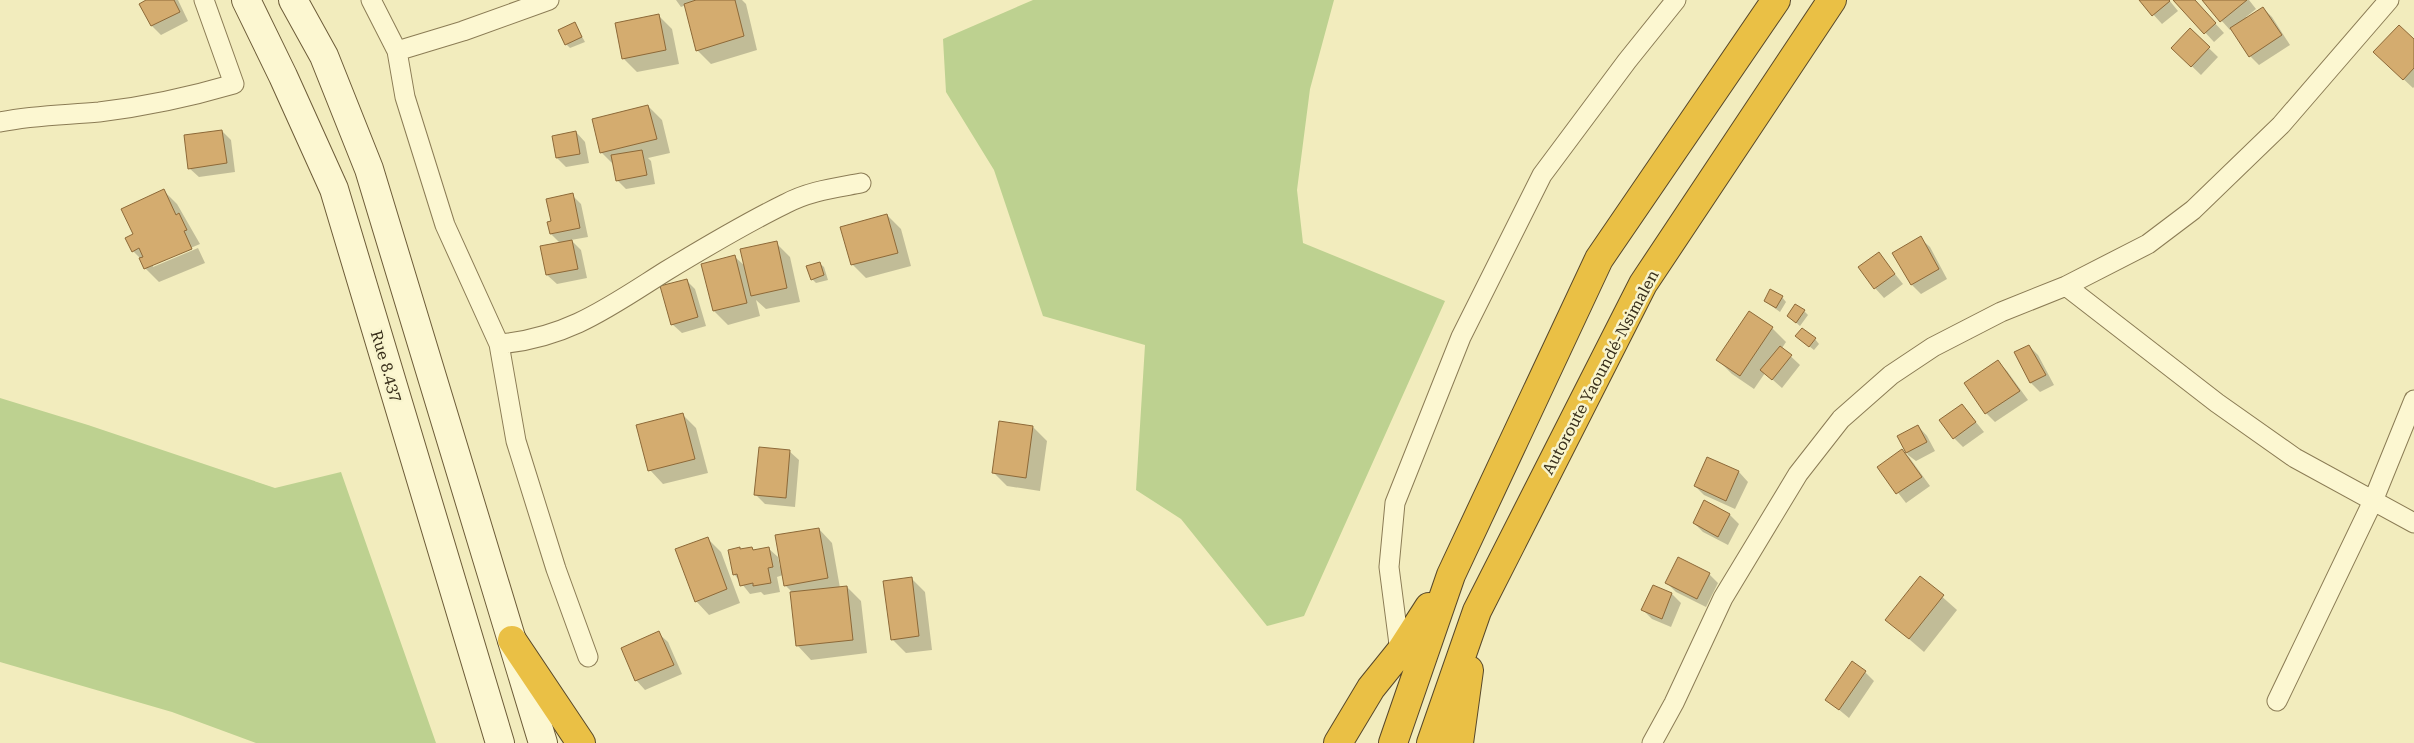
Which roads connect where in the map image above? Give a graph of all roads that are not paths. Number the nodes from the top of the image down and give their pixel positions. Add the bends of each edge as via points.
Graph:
1 (204, 0) edge
2 (246, 0) edge
3 (293, 0) edge
4 (371, 0) edge
5 (549, 0) edge
6 (1676, 0) edge
7 (1776, 0) edge
8 (1832, 0) edge
9 (2390, 0) edge
10 (396, 51) junction
11 (0, 122) edge
12 (861, 183) dead end
13 (2066, 286) junction
14 (499, 344) junction
15 (2414, 400) edge
16 (2373, 500) junction
17 (2414, 523) edge
18 (1450, 575) junction
19 (1477, 611) junction
20 (512, 640) junction
21 (1400, 652) junction
22 (588, 657) dead end
23 (2277, 701) dead end
24 (500, 743) edge
25 (543, 743) edge
26 (580, 743) edge
27 (1338, 743) edge
28 (1394, 743) edge
29 (1431, 743) edge
30 (1459, 743) edge
31 (1652, 743) edge

1 - 11 street via 234,84 101,112
2 - 24 main road, Rue 8.437 via 334,189
3 - 20 main road via 324,56 369,169
4 - 10 street
5 - 10 street
6 - 21 street via 1542,175 1461,337 1395,504 1389,567
7 - 18 highway via 1599,259
8 - 19 highway, Autoroute Yaoundé-Nsimalen via 1643,284
9 - 13 street via 2281,125 2193,210 2148,244
10 - 14 street via 405,97 445,225
12 - 14 street via 817,191 786,203 566,330 526,342
13 - 16 street via 2216,403 2295,458
13 - 31 street via 2001,312 1933,348 1891,375 1841,419 1798,474 1724,598
14 - 22 street via 516,441 556,569
15 - 16 street
16 - 17 street
16 - 23 street
18 - 21 highway
18 - 28 highway
19 - 29 highway, Autoroute Yaoundé-Nsimalen
19 - 30 highway
20 - 25 main road
20 - 26 highway
21 - 27 highway via 1371,688

